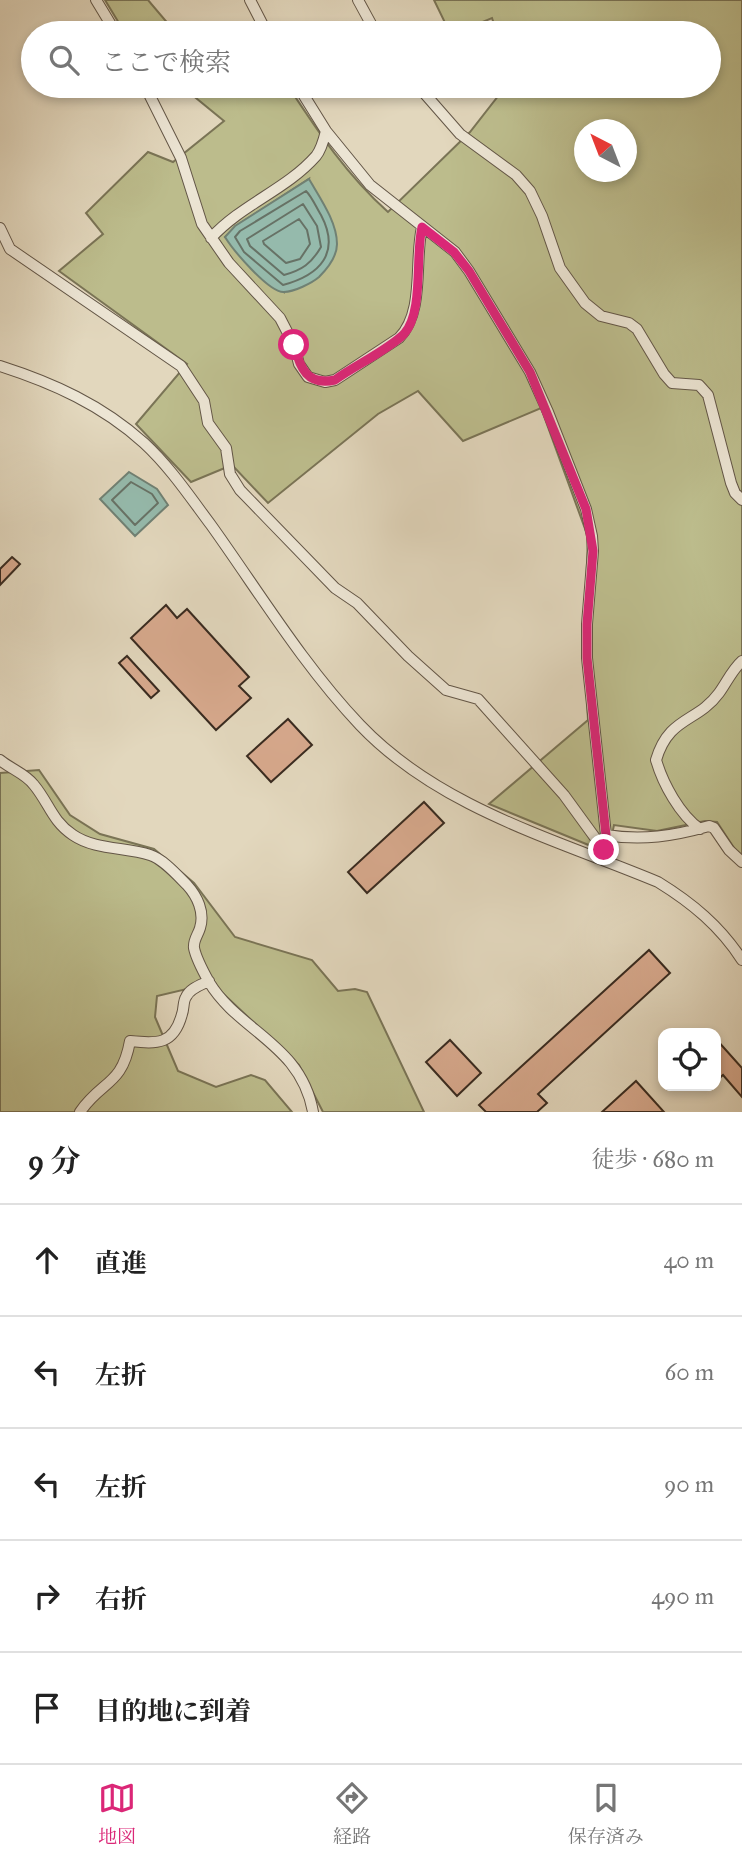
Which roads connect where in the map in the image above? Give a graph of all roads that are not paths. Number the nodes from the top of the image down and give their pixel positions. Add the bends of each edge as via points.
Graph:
1 (96, 0) edge
2 (250, 0) edge
3 (358, 0) edge
4 (109, 21) edge
5 (261, 21) edge
6 (369, 21) edge
7 (151, 98) edge
8 (306, 98) edge
9 (428, 98) edge
10 (326, 131) junction
11 (422, 227) junction
12 (0, 228) edge
13 (211, 238) junction
14 (0, 366) edge
15 (742, 500) edge
16 (742, 661) edge
17 (0, 760) edge
18 (700, 829) junction
19 (606, 835) junction
20 (603, 854) junction
21 (742, 862) edge
22 (742, 960) edge
23 (209, 981) junction
24 (80, 1112) edge
25 (313, 1112) edge

1 - 4 street
2 - 5 street
3 - 6 street
7 - 13 street via 181,158 202,224
8 - 10 street
9 - 15 street via 460,134 516,175 530,191 560,268 585,303 601,316 629,323 672,383 699,384 708,395 732,484
10 - 11 street via 370,185
10 - 13 street via 318,154 286,183 227,220
11 - 13 street via 413,319 406,331 335,380 325,382 308,377 280,318
11 - 19 street via 454,252 469,271 530,372 586,509 593,551 587,658
12 - 20 street via 10,249 181,366 204,401 208,423 226,448 230,474 240,490 335,588 357,603 446,690 478,699 564,795
14 - 20 street via 57,386 93,405 143,442 187,493 307,662 361,726 395,756 434,785 485,812
16 - 18 street via 719,694 670,732 656,760 673,796
17 - 23 street via 36,786 53,817 73,835 93,844 151,855 188,886 200,902 201,927 194,949
18 - 19 street via 662,837
18 - 21 street via 715,828
19 - 20 street
20 - 22 street via 658,882 708,916
23 - 24 street via 185,997 182,1017 170,1036 156,1044 130,1041 121,1071 89,1097
23 - 25 street via 298,1071

